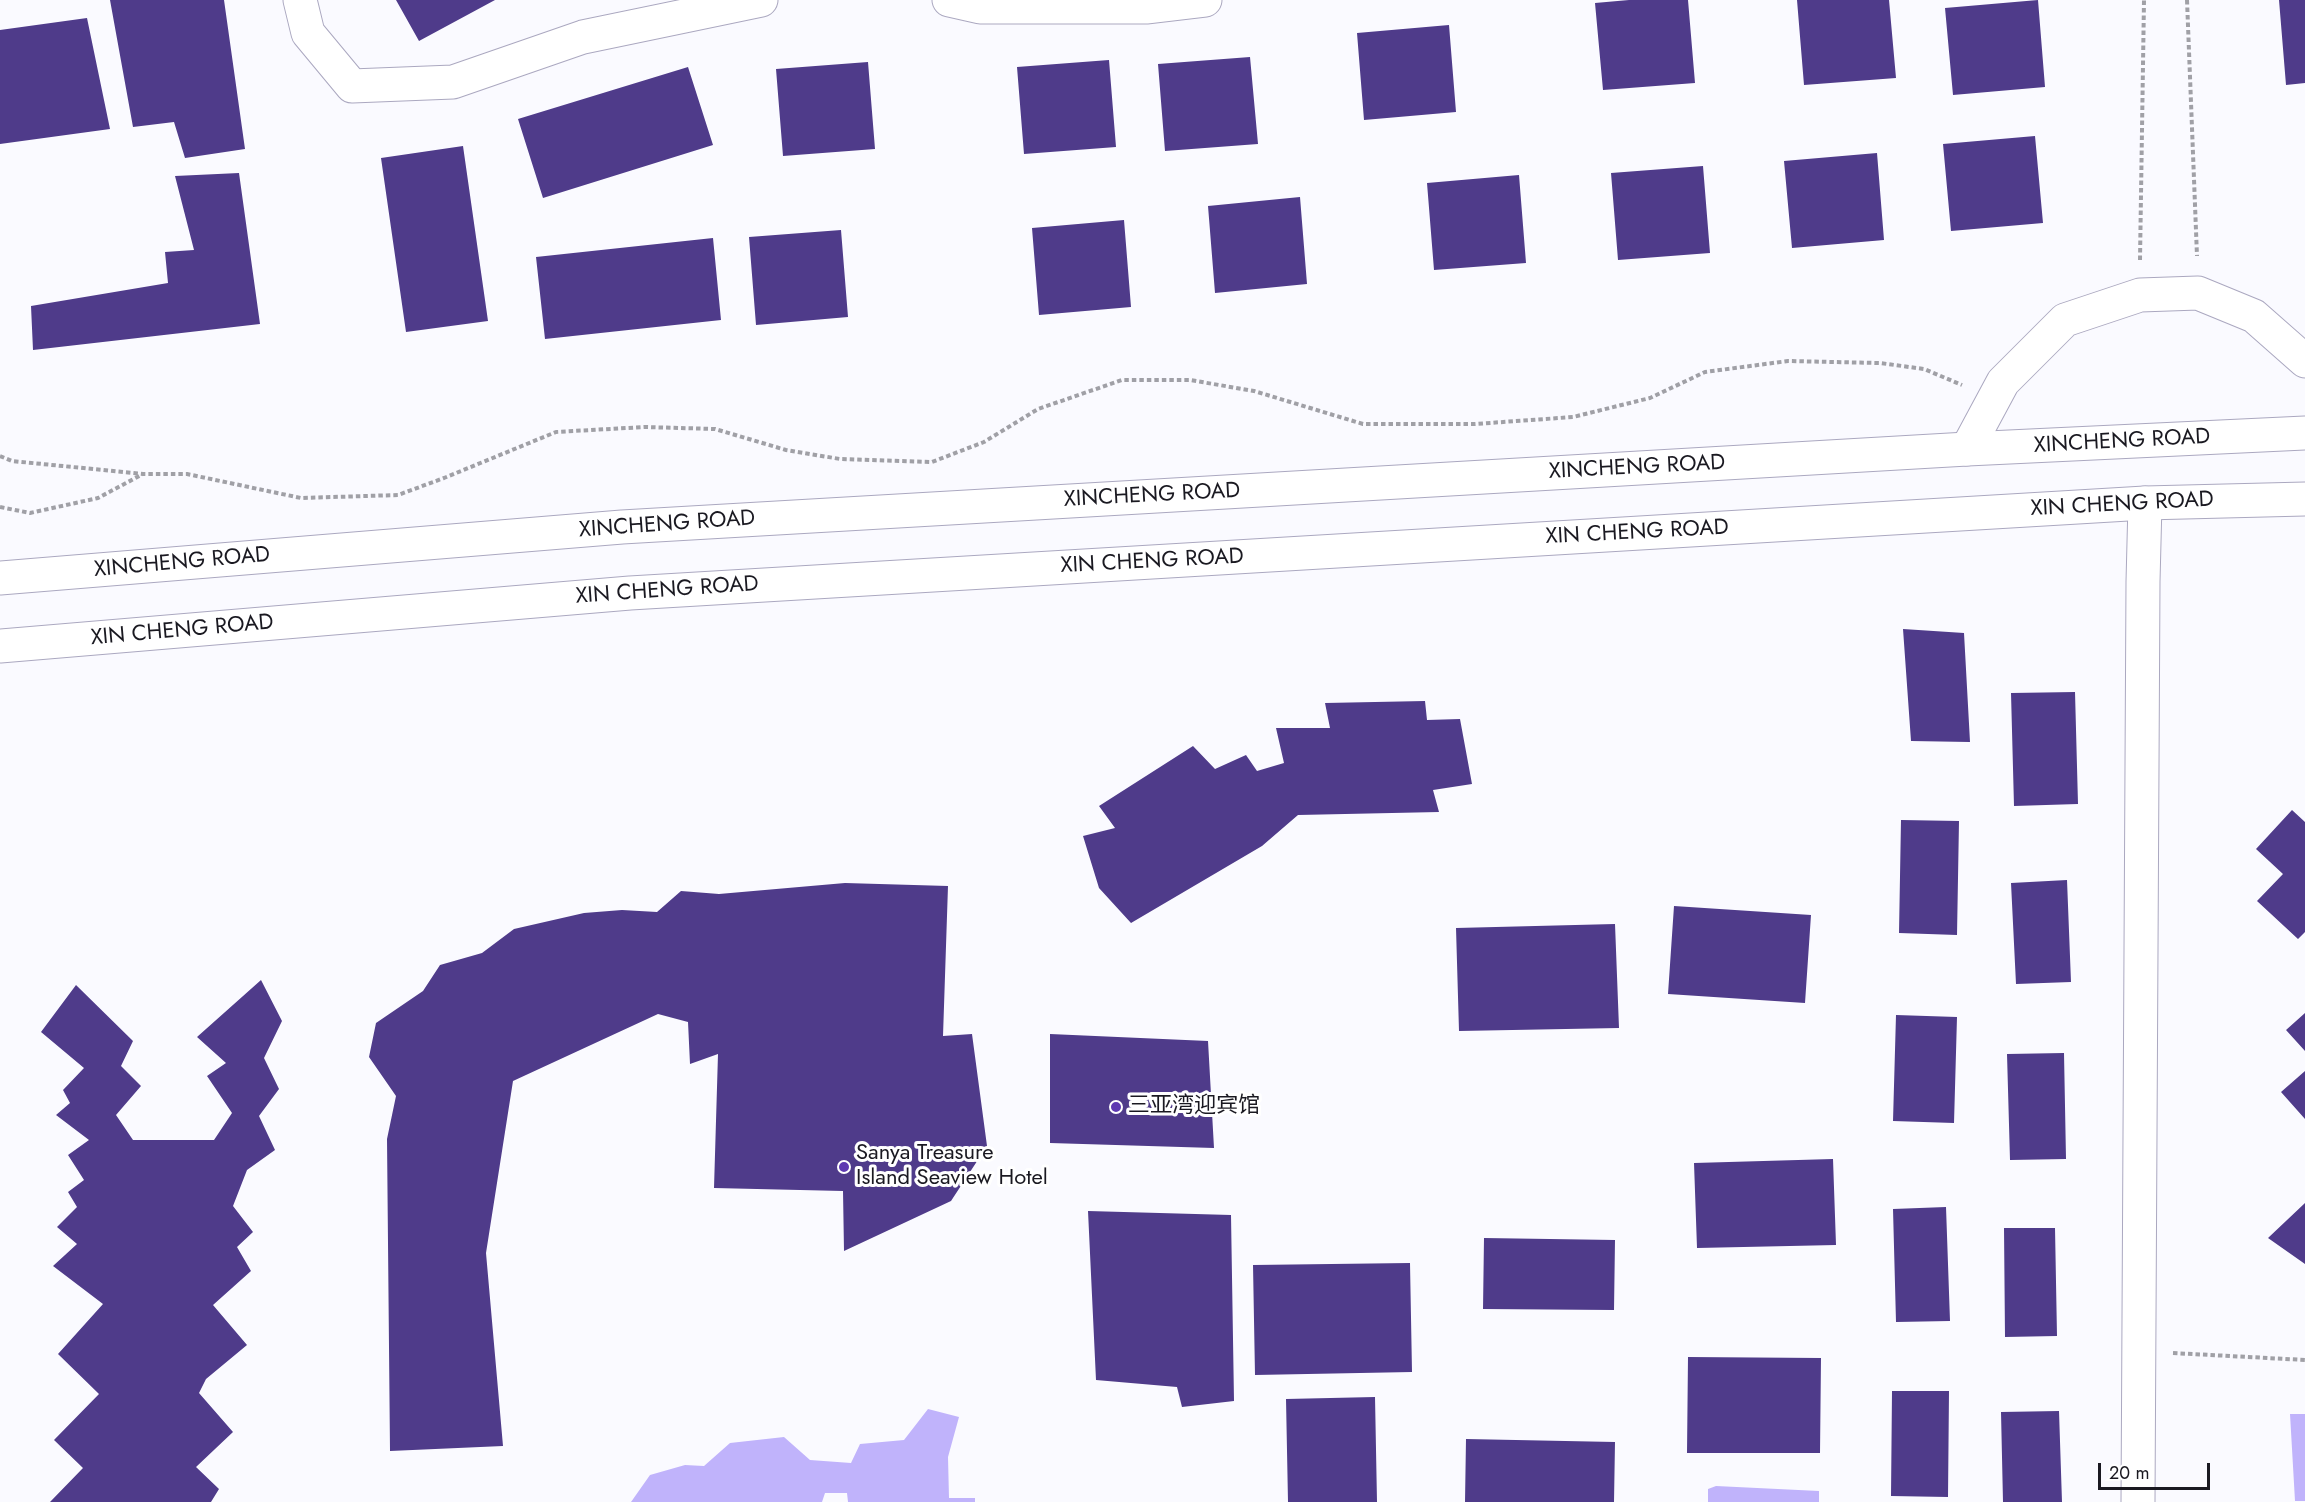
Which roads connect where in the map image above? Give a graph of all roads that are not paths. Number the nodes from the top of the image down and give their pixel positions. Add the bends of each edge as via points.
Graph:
1 (300, 0) edge
2 (761, 0) edge
3 (949, 0) edge
4 (1205, 0) edge
5 (2305, 361) edge
6 (2305, 432) edge
7 (1967, 449) junction
8 (2305, 499) edge
9 (2145, 503) junction
10 (0, 578) edge
11 (0, 646) edge
12 (2138, 1502) edge

1 - 2 main road via 308,33 352,86 453,82 583,37
3 - 4 main road via 980,7 1146,7
5 - 7 main road via 2254,316 2198,293 2140,295 2065,320 2003,382
6 - 7 main road, XINCHENG ROAD
7 - 10 main road, XINCHENG ROAD via 622,527
8 - 9 main road, XIN CHENG ROAD
9 - 11 main road, XIN CHENG ROAD via 630,593
9 - 12 main road

